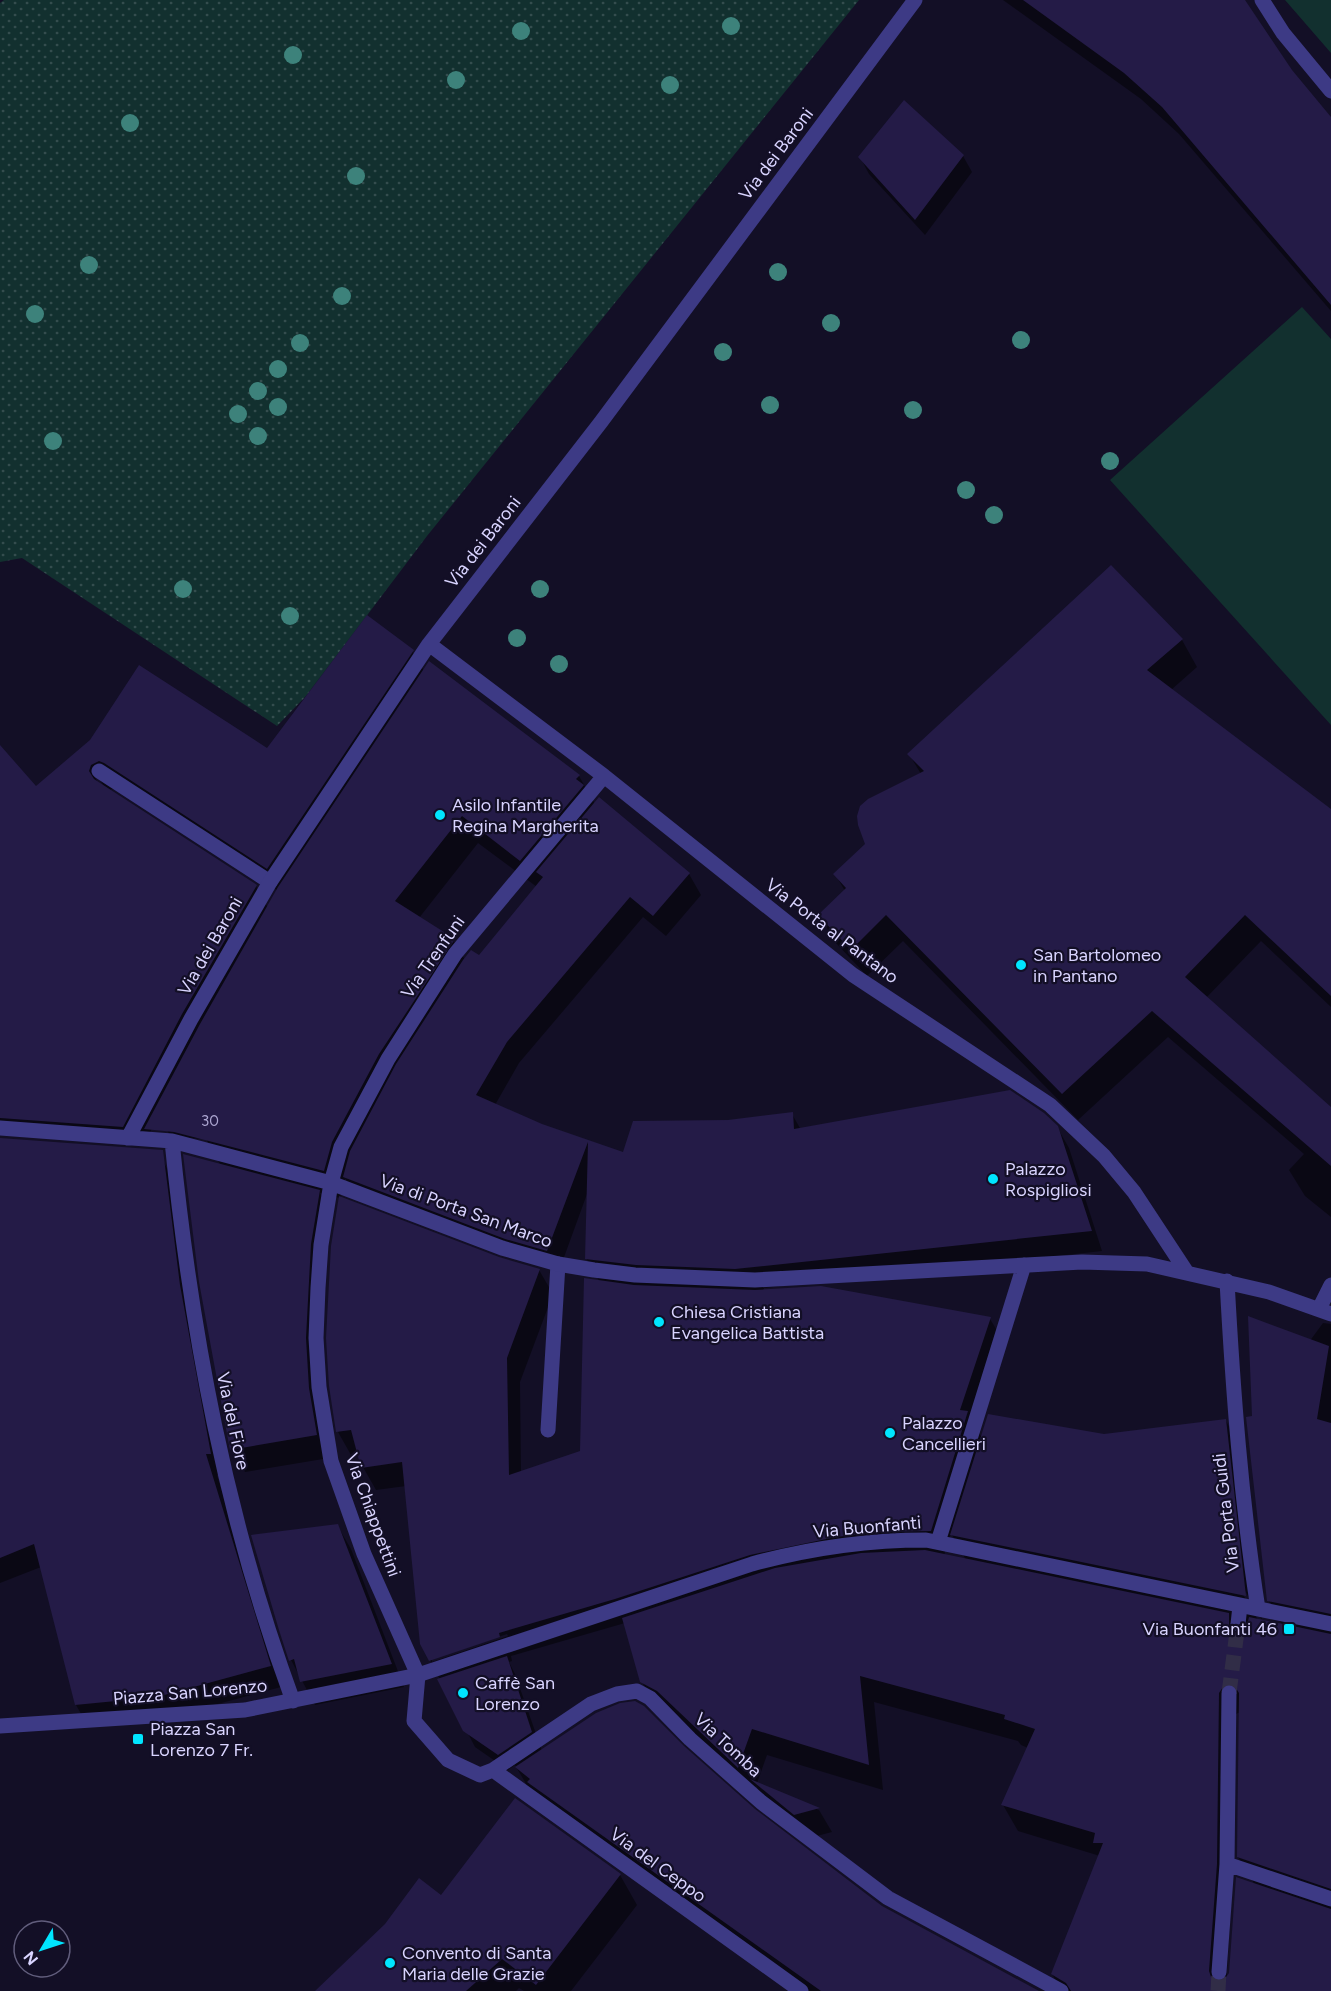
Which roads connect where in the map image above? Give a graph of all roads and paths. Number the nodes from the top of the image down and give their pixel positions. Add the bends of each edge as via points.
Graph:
1 (915, 0) edge
2 (1262, 0) edge
3 (1331, 91) edge
4 (429, 644) junction
5 (99, 771) dead end
6 (604, 776) junction
7 (270, 882) junction
8 (0, 1128) edge
9 (128, 1138) junction
10 (172, 1141) junction
11 (331, 1183) junction
12 (558, 1264) junction
13 (1024, 1265) junction
14 (1186, 1271) junction
15 (1227, 1281) junction
16 (1331, 1285) edge
17 (1325, 1311) edge
18 (548, 1430) dead end
19 (938, 1542) junction
20 (1240, 1606) junction
21 (1258, 1609) junction
22 (1238, 1624) tunnel mouth
23 (1331, 1624) edge
24 (418, 1675) junction
25 (1229, 1693) tunnel mouth
26 (293, 1701) junction
27 (0, 1726) edge
28 (493, 1770) junction
29 (1227, 1864) junction
30 (1331, 1899) edge
31 (1219, 1972) tunnel mouth
32 (801, 1991) edge
33 (1060, 1991) edge

1 - 4 street, Via dei Baroni via 601,422
2 - 3 street via 1283,33
4 - 6 street, Via Porta al Pantano
4 - 7 street, Via dei Baroni
5 - 7 street
6 - 11 street, Via Trenfuni via 455,954 388,1059 341,1147
6 - 14 street, Via Porta al Pantano via 853,975 1050,1105 1104,1156 1134,1192
7 - 9 street, Via dei Baroni
8 - 9 street, Via di Porta San Marco
9 - 10 street, Via di Porta San Marco
10 - 11 street, Via di Porta San Marco
10 - 26 street, Via del Fiore via 206,1397 260,1609
11 - 12 street, Via di Porta San Marco via 466,1235
11 - 24 street, Via Chiappettini via 321,1245 316,1338 330,1461 364,1554
12 - 13 street, Via di Porta San Marco via 635,1275 754,1280
12 - 18 street
13 - 14 street, Via di Porta San Marco via 1112,1262
13 - 19 street
14 - 15 street, Via di Porta San Marco
15 - 17 street, Via di Porta San Marco
15 - 21 street, Via Porta Guidi via 1234,1413
16 - 17 street
19 - 20 street, Via Buonfanti
19 - 24 street, Via Buonfanti via 903,1540 785,1555
20 - 21 street, Via Buonfanti
20 - 22 street
21 - 23 street, Via Buonfanti
24 - 26 street, Piazza San Lorenzo
24 - 28 street via 414,1721 448,1760 480,1775
25 - 29 street
26 - 27 street, Piazza San Lorenzo via 245,1710
28 - 32 street, Via del Ceppo
28 - 33 street, Via Tomba via 591,1704 638,1691 761,1803 888,1898
29 - 30 street
29 - 31 street

